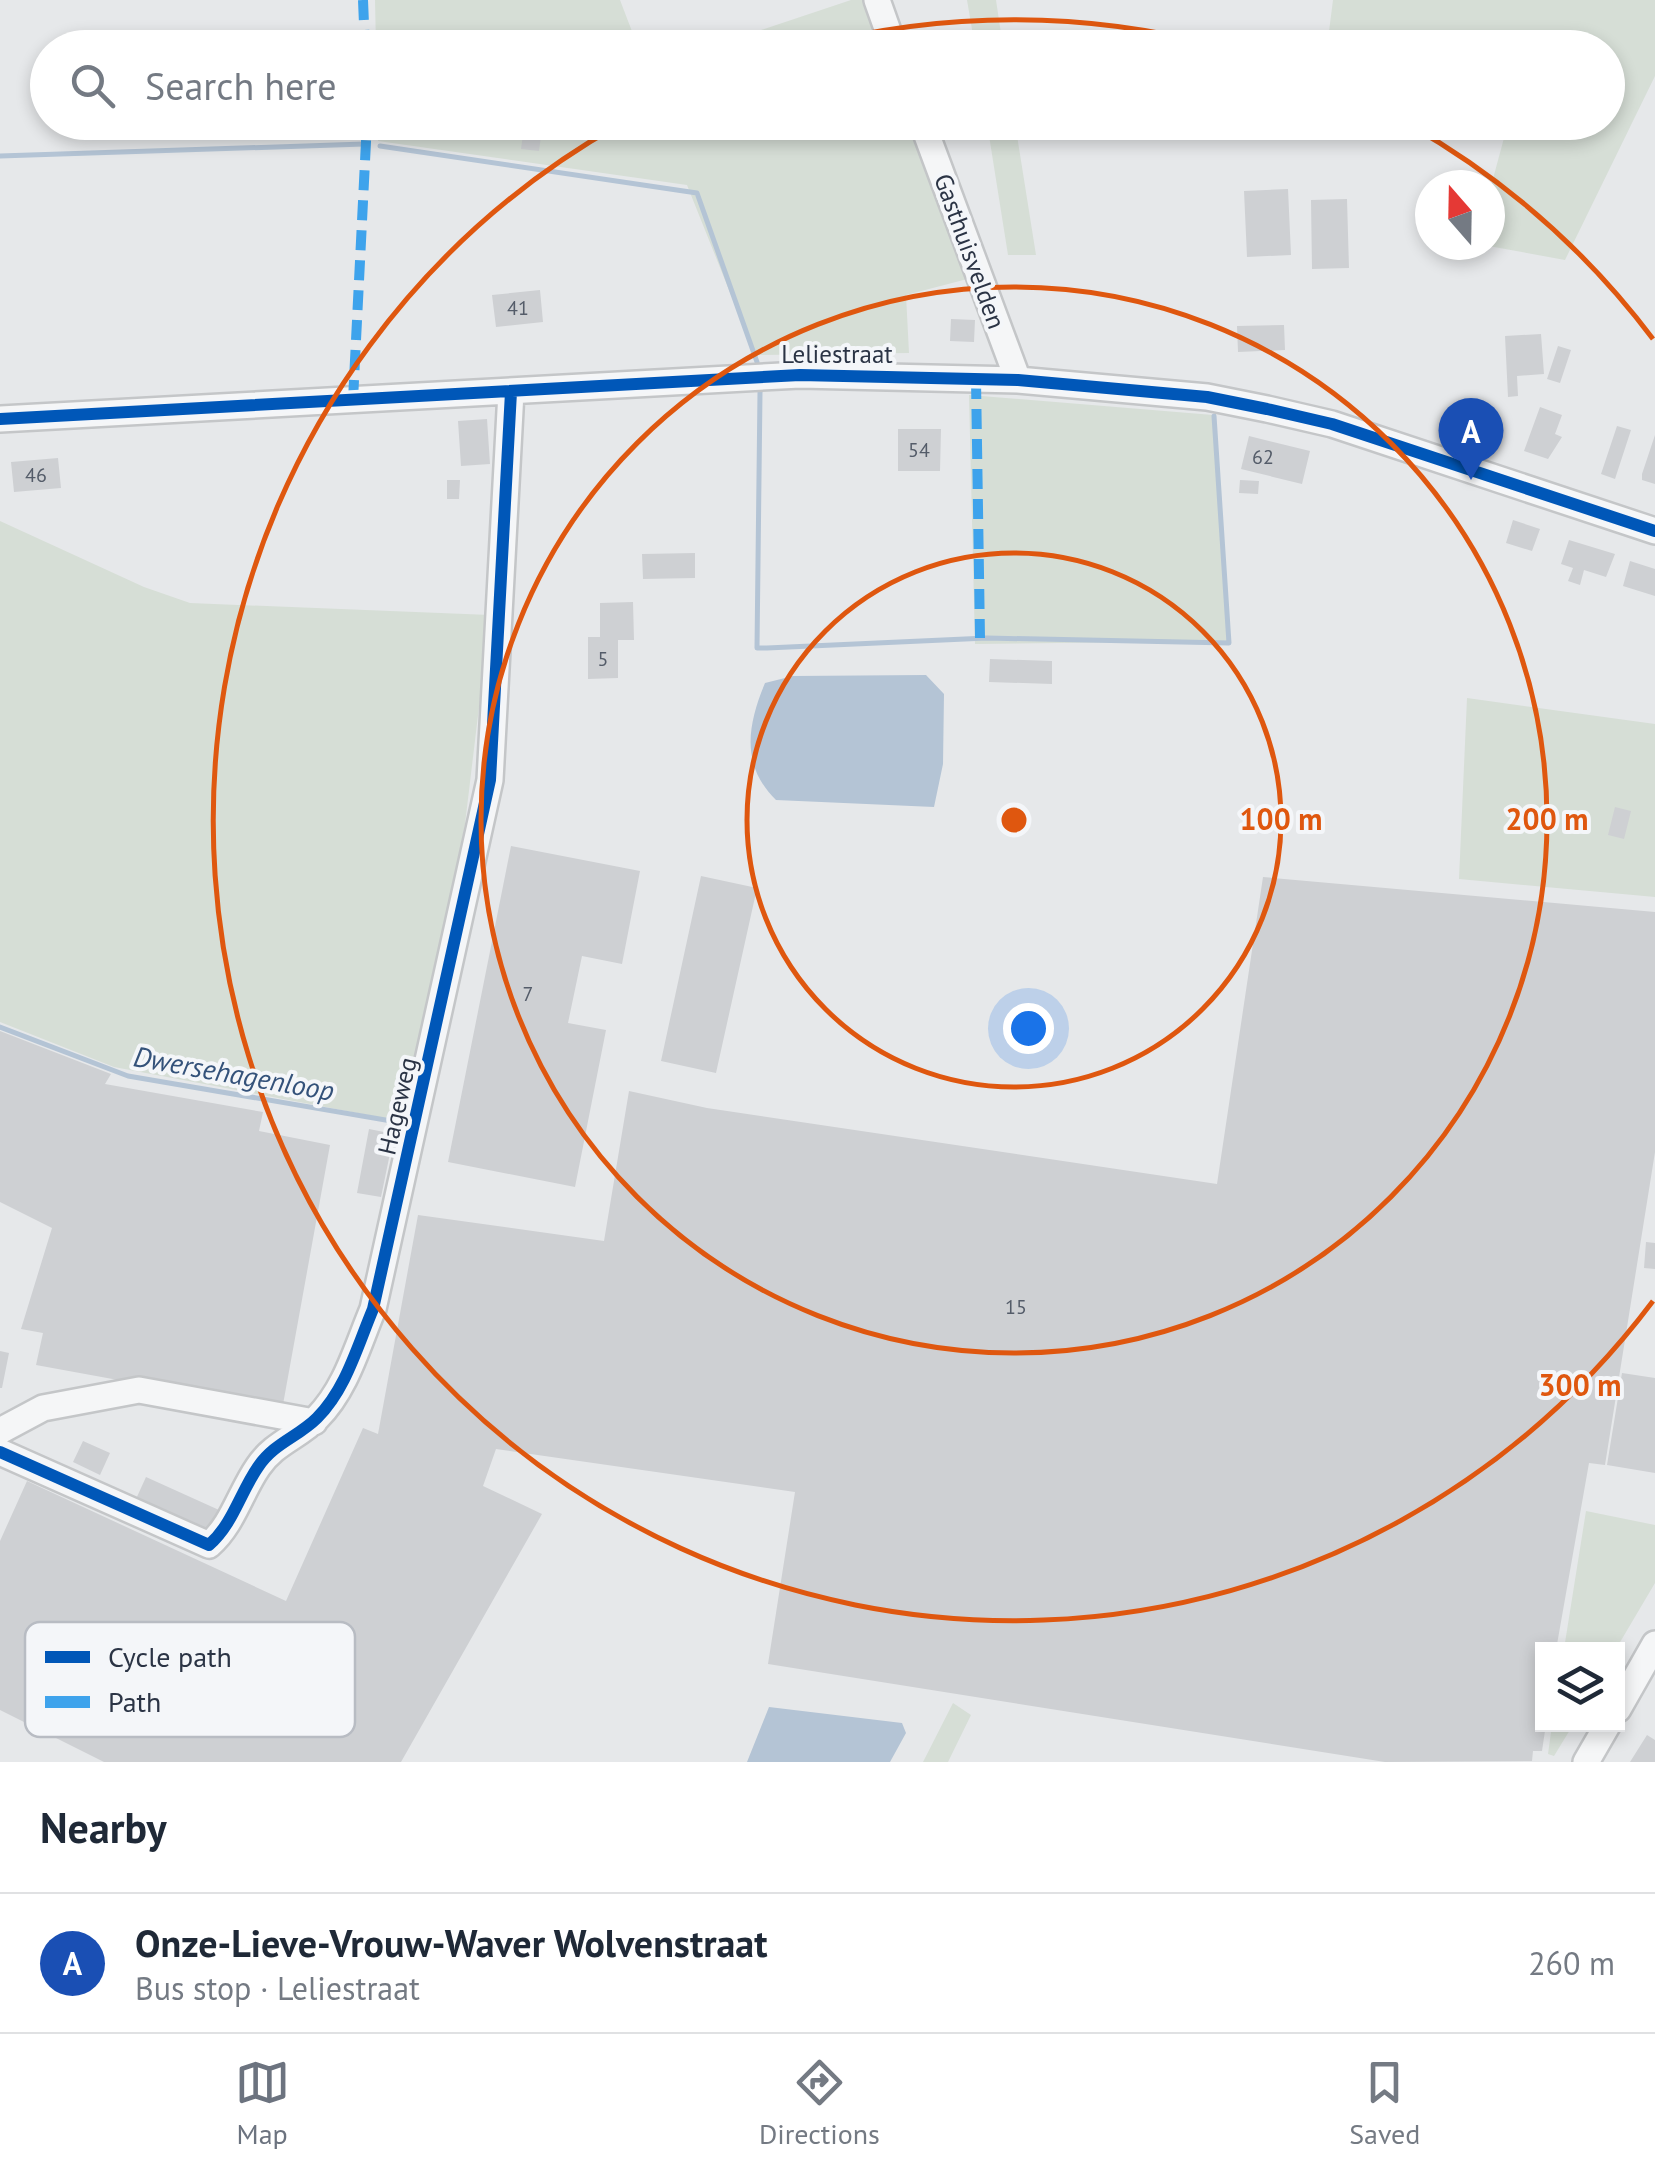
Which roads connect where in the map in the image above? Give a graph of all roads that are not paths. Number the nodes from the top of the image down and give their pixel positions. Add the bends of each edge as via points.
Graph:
1 (877, 0) edge
2 (888, 30) edge
3 (929, 140) edge
4 (1018, 380) junction
5 (511, 392) junction
6 (0, 419) edge
7 (1655, 531) edge
8 (314, 1422) junction
9 (0, 1431) edge
10 (0, 1452) edge
11 (1655, 1644) edge
12 (1625, 1697) edge
13 (1603, 1732) edge
14 (1586, 1762) edge

1 - 2 street
3 - 4 street, Gasthuisvelden
4 - 5 street, Leliestraat via 800,376
4 - 7 street, Leliestraat via 1268,408
5 - 6 street, Leliestraat
5 - 8 street, Hageweg via 490,780 372,1309 342,1386
8 - 9 street via 139,1390 42,1408
8 - 10 street, Hageweg via 279,1443 258,1466 222,1533 209,1544
11 - 12 street
13 - 14 street

